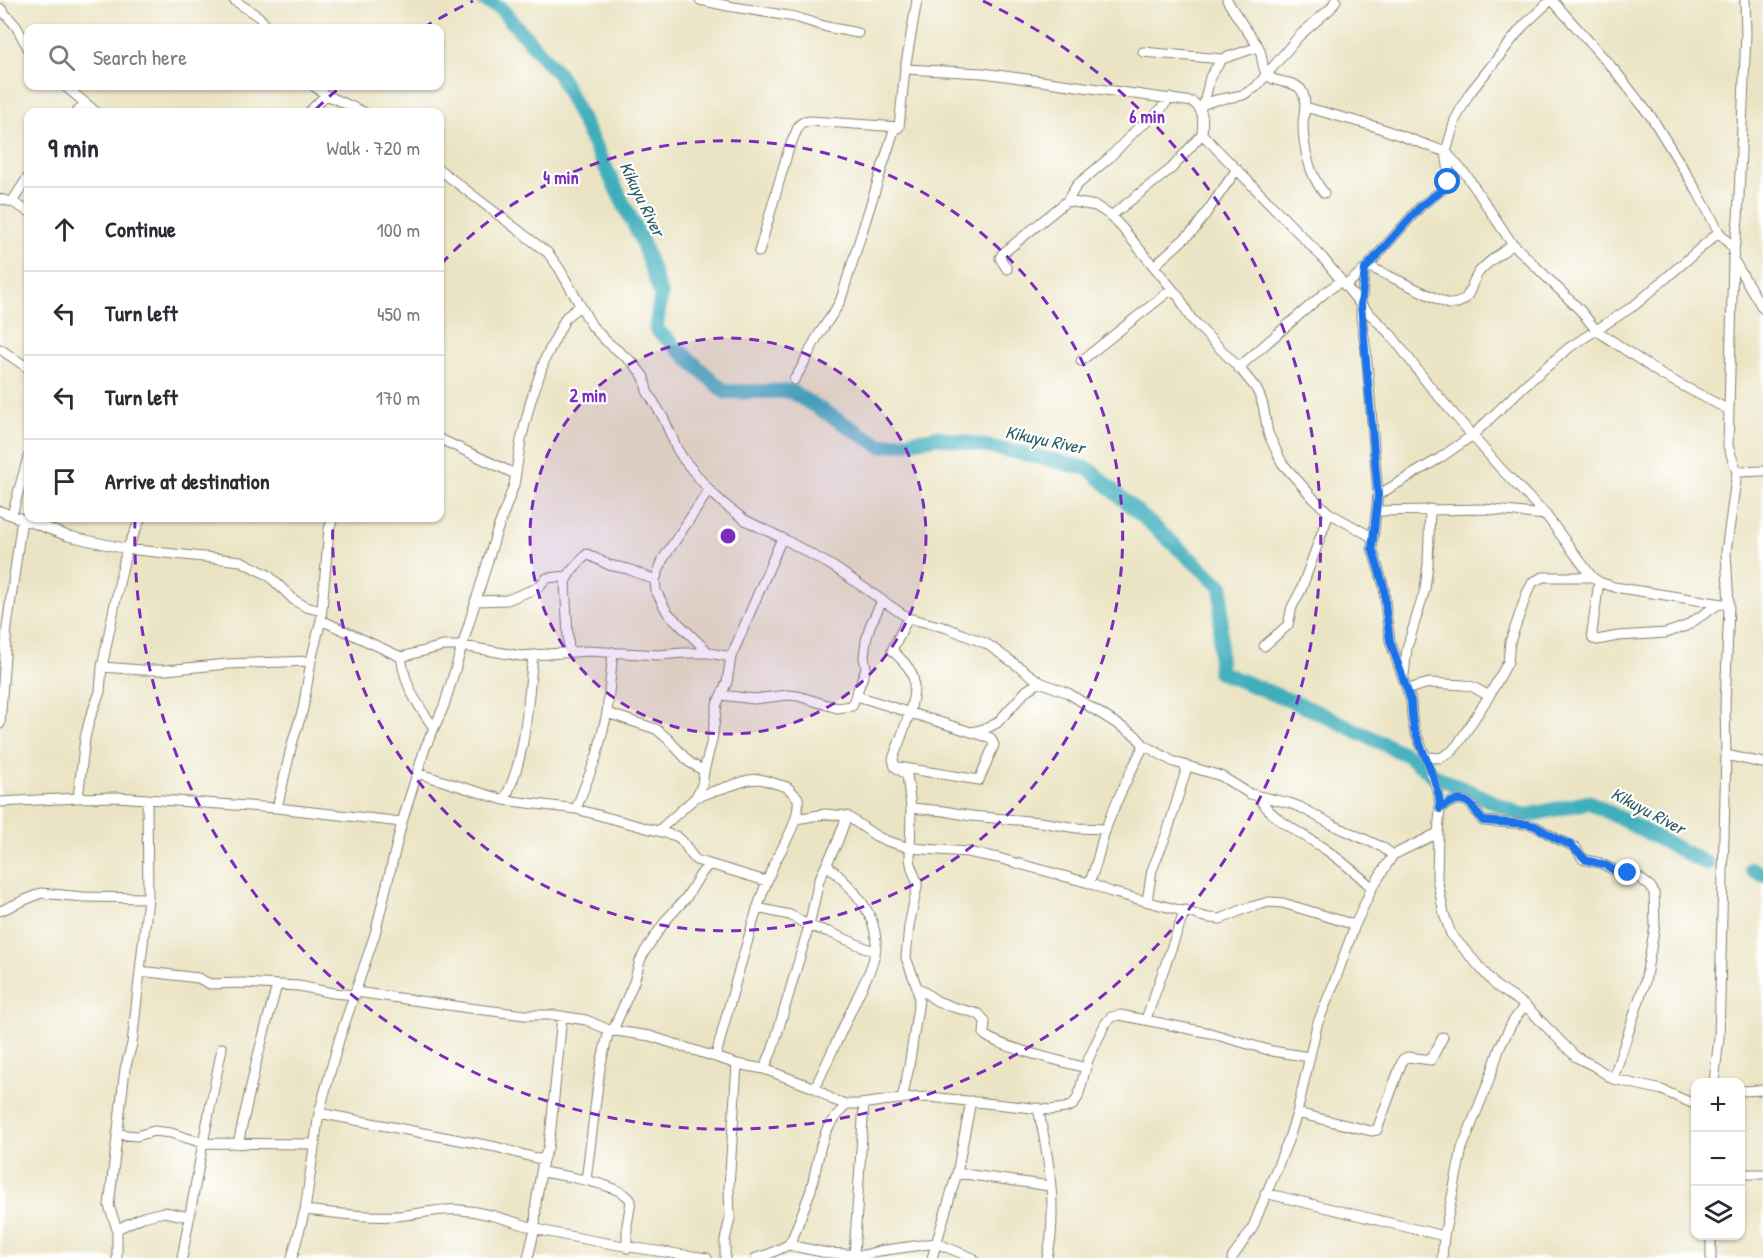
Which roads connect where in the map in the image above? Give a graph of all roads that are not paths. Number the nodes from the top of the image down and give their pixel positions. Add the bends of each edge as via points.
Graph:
1 (234, 0) edge
2 (699, 0) edge
3 (917, 0) edge
4 (1227, 0) edge
5 (1336, 0) edge
6 (1551, 0) edge
7 (1745, 0) edge
8 (0, 8) edge
9 (266, 24) edge
10 (858, 33) dead end
11 (24, 41) edge
12 (1258, 47) junction
13 (1143, 52) dead end
14 (1222, 59) junction
15 (905, 69) junction
16 (1267, 74) junction
17 (70, 90) edge
18 (319, 90) edge
19 (326, 95) junction
20 (1170, 98) junction
21 (85, 103) junction
22 (1202, 106) junction
23 (1305, 107) junction
24 (81, 108) edge
25 (91, 108) edge
26 (313, 108) edge
27 (355, 108) edge
28 (899, 127) junction
29 (1203, 134) junction
30 (1446, 152) junction
31 (1237, 169) junction
32 (444, 173) edge
33 (24, 183) edge
34 (1324, 193) dead end
35 (0, 199) edge
36 (1067, 201) junction
37 (12, 202) junction
38 (24, 209) edge
39 (1111, 216) junction
40 (1719, 232) junction
41 (1513, 244) junction
42 (759, 252) dead end
43 (1734, 254) junction
44 (1154, 266) junction
45 (1366, 268) junction
46 (1007, 269) dead end
47 (1343, 284) junction
48 (1172, 289) junction
49 (1361, 305) junction
50 (579, 306) junction
51 (1763, 309) edge
52 (1596, 330) junction
53 (0, 349) edge
54 (1081, 361) dead end
55 (24, 365) edge
56 (1238, 368) junction
57 (794, 380) dead end
58 (1729, 410) junction
59 (1473, 435) junction
60 (444, 441) edge
61 (1763, 471) edge
62 (24, 472) edge
63 (1737, 472) junction
64 (515, 474) junction
65 (709, 490) junction
66 (1378, 495) junction
67 (1430, 509) junction
68 (0, 511) edge
69 (1377, 511) junction
70 (1329, 513) junction
71 (12, 515) junction
72 (1546, 515) junction
73 (22, 519) joint
74 (30, 522) edge
75 (139, 522) edge
76 (331, 522) edge
77 (1372, 537) junction
78 (782, 538) junction
79 (127, 549) junction
80 (568, 576) junction
81 (655, 580) junction
82 (1596, 580) junction
83 (882, 601) junction
84 (475, 602) junction
85 (1724, 604) junction
86 (322, 615) junction
87 (908, 618) junction
88 (3, 627) edge
89 (463, 646) junction
90 (1264, 646) dead end
91 (613, 652) junction
92 (569, 653) junction
93 (709, 653) junction
94 (401, 657) junction
95 (533, 657) junction
96 (731, 657) junction
97 (311, 661) junction
98 (102, 667) junction
99 (1404, 676) junction
100 (1040, 682) junction
101 (1408, 689) junction
102 (721, 695) junction
103 (856, 696) junction
104 (1489, 696) junction
105 (607, 713) junction
106 (910, 713) junction
107 (0, 724) edge
108 (434, 728) junction
109 (971, 732) junction
110 (1144, 745) junction
111 (1726, 755) junction
112 (1426, 757) junction
113 (1763, 763) edge
114 (895, 767) junction
115 (1187, 767) junction
116 (704, 771) junction
117 (417, 773) junction
118 (696, 797) junction
119 (78, 798) junction
120 (1259, 798) junction
121 (147, 799) junction
122 (504, 800) junction
123 (0, 802) edge
124 (277, 808) junction
125 (911, 808) junction
126 (576, 809) junction
127 (1440, 809) junction
128 (848, 816) junction
129 (796, 819) junction
130 (402, 822) junction
131 (1106, 829) junction
132 (658, 831) junction
133 (1438, 833) junction
134 (910, 848) junction
135 (1393, 855) junction
136 (709, 864) junction
137 (827, 865) junction
138 (766, 881) junction
139 (1089, 883) junction
140 (1372, 888) junction
141 (148, 898) junction
142 (1147, 901) junction
143 (757, 908) junction
144 (1185, 910) junction
145 (0, 911) edge
146 (1355, 925) junction
147 (809, 926) junction
148 (875, 952) junction
149 (140, 971) junction
150 (277, 985) junction
151 (917, 987) junction
152 (355, 994) junction
153 (1525, 1005) junction
154 (562, 1016) junction
155 (1146, 1019) junction
156 (611, 1030) junction
157 (1443, 1037) dead end
158 (222, 1048) dead end
159 (716, 1056) junction
160 (1309, 1057) junction
161 (737, 1064) junction
162 (1086, 1068) junction
163 (764, 1070) junction
164 (1715, 1078) edge
165 (1613, 1079) junction
166 (815, 1088) junction
167 (1763, 1090) edge
168 (1745, 1091) edge
169 (902, 1099) junction
170 (971, 1101) junction
171 (1691, 1103) edge
172 (846, 1104) junction
173 (864, 1104) junction
174 (1038, 1107) junction
175 (319, 1113) junction
176 (1297, 1113) junction
177 (117, 1134) junction
178 (203, 1143) junction
179 (238, 1144) junction
180 (315, 1144) junction
181 (543, 1160) junction
182 (542, 1172) junction
183 (957, 1173) junction
184 (1745, 1174) edge
185 (1763, 1174) edge
186 (586, 1180) junction
187 (1050, 1186) junction
188 (1265, 1193) junction
189 (305, 1210) junction
190 (190, 1217) junction
191 (535, 1228) junction
192 (117, 1229) junction
193 (1444, 1236) junction
194 (1710, 1240) edge
195 (936, 1243) junction
196 (788, 1245) junction
197 (624, 1247) junction
198 (656, 1255) edge
199 (854, 1255) junction
200 (619, 1257) edge
201 (117, 1258) edge
202 (182, 1258) edge
203 (292, 1258) edge
204 (528, 1258) edge
205 (707, 1258) edge
206 (725, 1258) edge
207 (756, 1258) edge
208 (932, 1258) edge
209 (973, 1258) edge
210 (1047, 1258) edge
211 (1232, 1258) edge
212 (1442, 1258) edge
213 (1711, 1258) edge

1 - 9 street
2 - 10 street
3 - 15 street
4 - 12 street
5 - 16 street
6 - 30 street via 1523,26 1469,94 1455,120
6 - 40 street via 1652,118
7 - 43 street
8 - 11 street
12 - 14 street
12 - 16 street
13 - 14 street
14 - 22 street via 1210,77
15 - 20 street via 983,74
15 - 28 street
16 - 22 street via 1250,92
16 - 23 street via 1302,90
17 - 21 street
18 - 19 street
19 - 26 street
19 - 27 street
20 - 22 street
20 - 36 street via 1077,185
21 - 24 street
21 - 25 street
22 - 29 street
23 - 30 street
23 - 34 street via 1307,158
28 - 42 street via 811,122 799,125
28 - 57 street via 894,130 841,299
29 - 31 street
29 - 39 street via 1172,168
30 - 41 street
30 - 45 street via 1448,182
31 - 44 street via 1195,229
31 - 47 street
32 - 50 street via 548,253
33 - 37 street
35 - 37 street
36 - 39 street via 1096,206
36 - 46 street via 1002,255
37 - 38 street
39 - 44 street
40 - 43 street
40 - 52 street via 1635,305
41 - 45 street via 1479,273 1467,297 1458,304 1448,304
41 - 52 street
43 - 51 street
43 - 58 street
44 - 48 street
45 - 47 street
45 - 49 street
47 - 49 street
47 - 56 street via 1327,291
48 - 54 street
48 - 56 street via 1190,317
49 - 59 street via 1392,336
49 - 66 street
50 - 64 street via 566,317 545,359 531,400
50 - 65 street via 599,333 644,377 647,391 677,449
52 - 58 street via 1662,375
52 - 59 street via 1525,385
53 - 55 street
56 - 70 street via 1259,394 1268,433 1282,463
58 - 63 street via 1728,446
59 - 66 street
59 - 72 street
60 - 64 street
61 - 63 street
62 - 71 street
63 - 85 street via 1726,552
64 - 84 street
65 - 78 street via 745,520
65 - 81 street via 663,560
66 - 69 street
67 - 69 street
67 - 72 street
67 - 99 street via 1425,589 1407,648
68 - 71 street
69 - 77 street
70 - 77 street
70 - 90 street via 1288,625
71 - 73 street
72 - 82 street
73 - 88 street
74 - 79 street via 68,536
75 - 79 street
76 - 86 street
77 - 99 street via 1384,587 1390,641
78 - 83 street via 834,567
78 - 96 street
79 - 86 street via 241,561 268,575 294,600
79 - 98 street
80 - 81 street via 587,554
80 - 84 street via 547,578 537,588 507,600
80 - 92 street via 565,590
81 - 93 street via 667,612
82 - 85 street via 1614,587
82 - 85 street via 1592,636 1597,640 1666,633
82 - 104 street via 1543,577 1533,582 1510,642 1508,662
83 - 87 street
83 - 103 street via 870,626 864,657 866,668
84 - 89 street
85 - 111 street
86 - 94 street
86 - 97 street
87 - 100 street via 987,644
87 - 106 street via 892,650 911,672
88 - 107 street
89 - 94 street via 439,646
89 - 95 street
89 - 108 street
91 - 92 street
91 - 93 street
91 - 105 street
92 - 95 street
93 - 96 street
94 - 108 street via 413,697
95 - 122 street via 521,748
96 - 102 street
97 - 98 street via 166,670
97 - 124 street via 303,709
98 - 119 street via 100,692 85,738
99 - 101 street
100 - 109 street via 1027,690 997,723
100 - 110 street via 1068,693 1135,735
101 - 104 street via 1428,683 1464,685
101 - 112 street via 1414,729
102 - 103 street via 754,699 798,696 837,708 852,706
102 - 116 street
103 - 106 street
104 - 112 street via 1451,752 1440,758
105 - 116 street via 656,729 689,762
105 - 126 street via 597,755
106 - 109 street
106 - 114 street via 893,759
108 - 117 street
109 - 114 street via 991,738 994,745 979,780
110 - 115 street
110 - 131 street
111 - 113 street
111 - 164 street via 1719,1038
112 - 127 street
114 - 125 street via 907,776
115 - 120 street via 1221,776
115 - 142 street via 1152,870
116 - 118 street
117 - 122 street
117 - 130 street
118 - 129 street via 760,779 795,793 799,805
118 - 132 street
119 - 121 street
119 - 123 street
120 - 135 street via 1300,807
120 - 140 street via 1277,818 1329,852
121 - 124 street
121 - 141 street
122 - 126 street
124 - 130 street
125 - 131 street
125 - 134 street
126 - 132 street
127 - 133 street
127 - 165 street via 1452,801 1463,801 1483,821 1535,826 1575,847 1583,858 1633,874 1651,887 1656,926 1645,982
128 - 129 street via 825,814
128 - 134 street via 876,836
128 - 137 street
129 - 138 street
130 - 152 street via 375,934
131 - 139 street
132 - 136 street via 679,837 690,855
133 - 135 street
133 - 153 street via 1437,878 1451,934 1496,986
134 - 139 street via 998,858
134 - 151 street via 917,887 906,958
135 - 140 street
136 - 138 street
136 - 156 street via 645,951
137 - 147 street via 819,879
137 - 148 street via 861,899 876,941
138 - 143 street
139 - 142 street
140 - 146 street
141 - 145 street via 42,893
141 - 149 street
142 - 144 street
143 - 147 street via 790,915
143 - 159 street
144 - 146 street via 1221,919 1269,902 1284,903
144 - 155 street
146 - 160 street via 1322,1009
147 - 148 street
147 - 163 street
148 - 166 street
149 - 150 street via 198,978 210,984
149 - 177 street
150 - 152 street
150 - 179 street
151 - 162 street via 937,1001 979,1014 985,1021 984,1034 991,1040
151 - 169 street via 919,1000
152 - 154 street
152 - 175 street
153 - 165 street via 1576,1057
153 - 193 street via 1500,1047 1462,1148
154 - 156 street
154 - 181 street via 553,1113
155 - 160 street
155 - 162 street via 1111,1017
156 - 159 street via 650,1036
156 - 186 street via 600,1068
157 - 176 street via 1431,1060 1403,1059 1377,1130
158 - 178 street
159 - 161 street
160 - 176 street
161 - 163 street
161 - 206 street
162 - 174 street via 1072,1105 1058,1110
163 - 166 street
165 - 171 street via 1662,1090
166 - 172 street
167 - 168 street
169 - 170 street via 937,1097
169 - 173 street
170 - 174 street
170 - 183 street
172 - 173 street
172 - 196 street via 826,1129 811,1190
173 - 199 street
174 - 187 street
175 - 180 street
175 - 181 street via 496,1147
176 - 188 street
177 - 178 street via 137,1136 154,1131
177 - 192 street via 109,1206
178 - 179 street
178 - 190 street
179 - 180 street
180 - 189 street
181 - 182 street
182 - 186 street
182 - 191 street
183 - 187 street
183 - 195 street
184 - 185 street
186 - 197 street via 616,1189 630,1199
187 - 210 street via 1052,1214
188 - 193 street
188 - 211 street via 1252,1229
189 - 191 street via 379,1216 454,1209 493,1215
189 - 203 street
190 - 192 street via 164,1212
190 - 202 street
191 - 197 street
191 - 204 street
192 - 201 street
193 - 212 street
194 - 213 street
195 - 199 street
195 - 208 street
195 - 209 street
196 - 199 street
196 - 207 street
197 - 198 street
197 - 200 street
198 - 205 street

